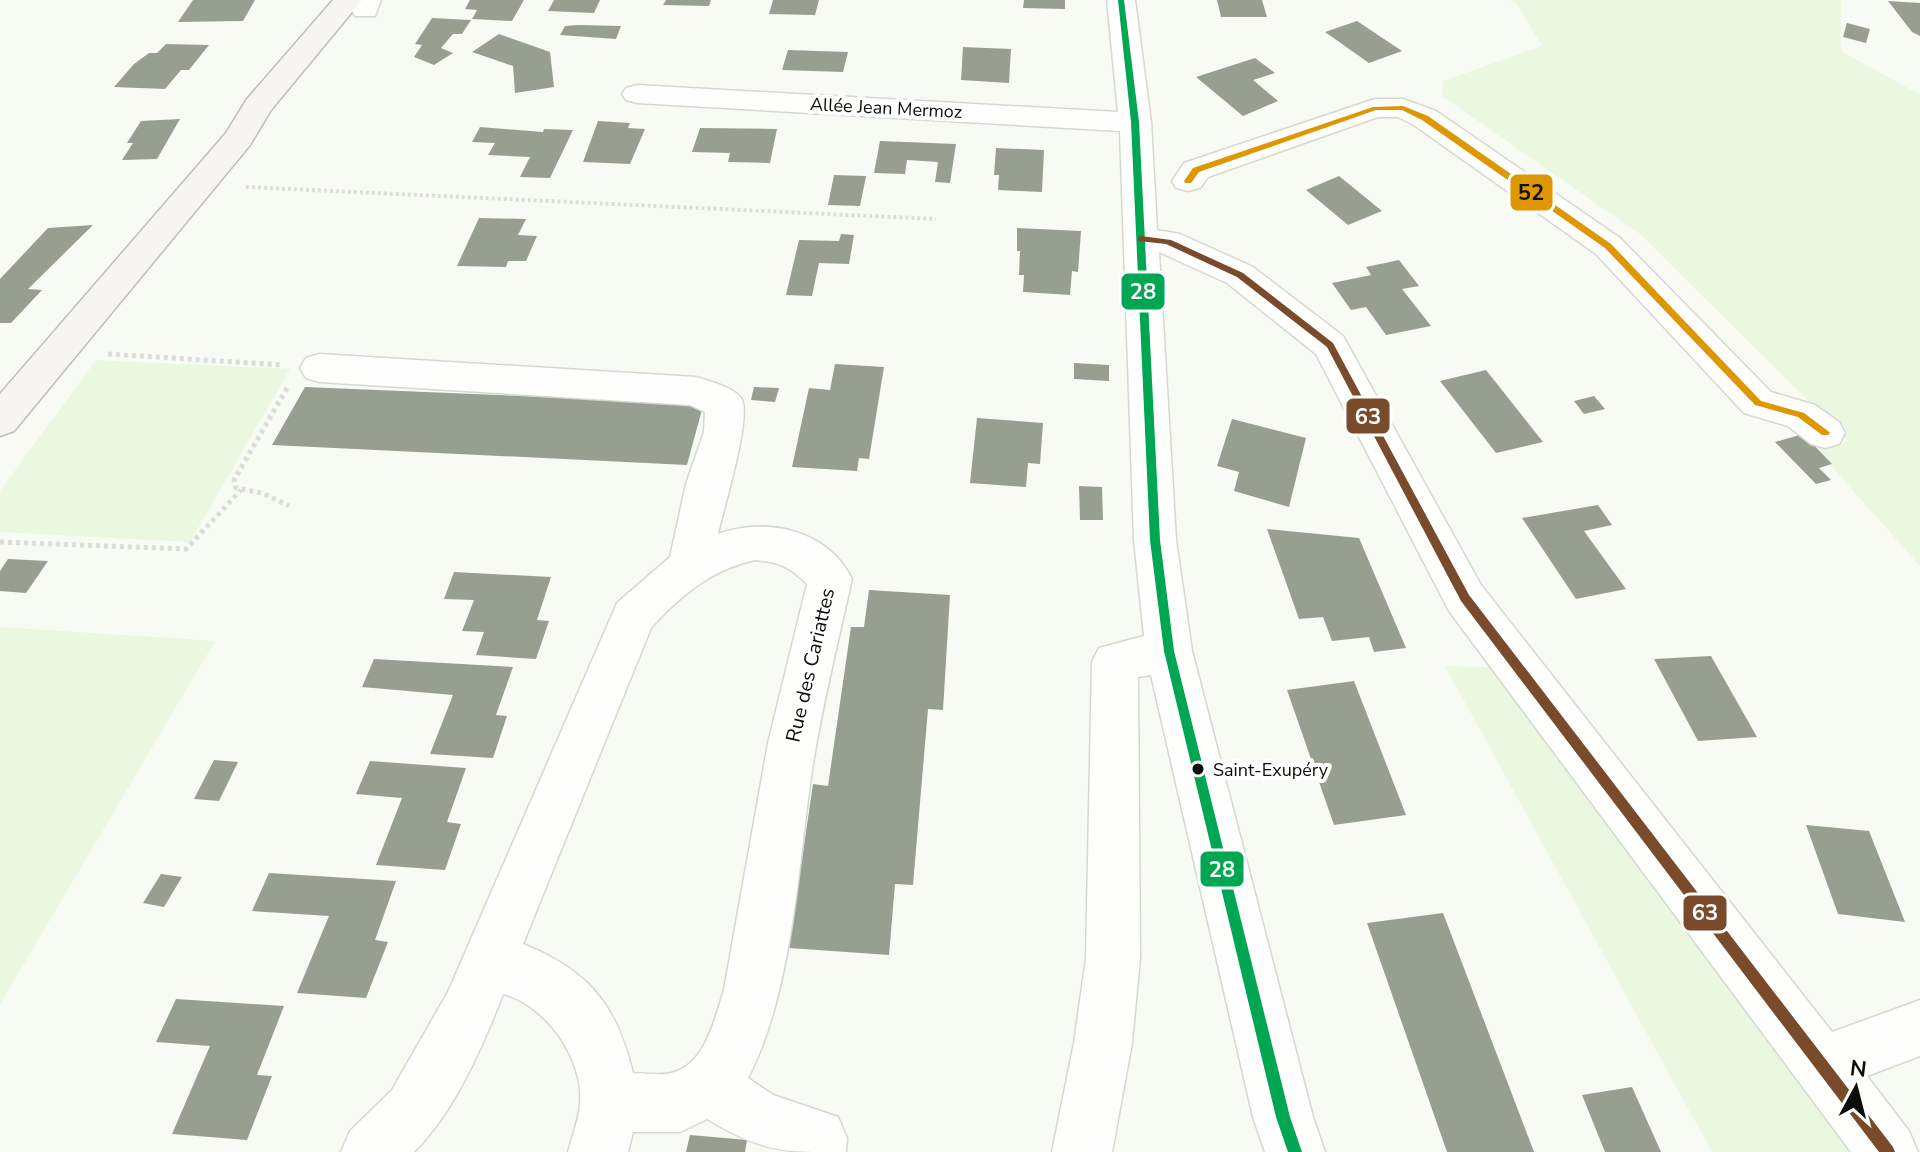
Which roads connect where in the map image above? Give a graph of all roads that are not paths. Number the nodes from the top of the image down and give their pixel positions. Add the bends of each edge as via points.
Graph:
1 (1121, 0) edge
2 (363, 2) edge
3 (637, 94) dead end
4 (1135, 122) junction
5 (1140, 217) junction
6 (298, 372) road end
7 (0, 421) edge
8 (1825, 433) dead end
9 (690, 565) junction
10 (1169, 651) junction
11 (488, 963) junction
12 (1920, 1028) edge
13 (1822, 1064) junction
14 (707, 1084) junction
15 (604, 1127) edge
16 (371, 1152) edge
17 (816, 1152) edge
18 (1082, 1152) edge
19 (1295, 1152) edge
20 (1888, 1152) edge

1 - 4 street
2 - 7 main road via 276,106 196,185
3 - 4 street, Allée Jean Mermoz
4 - 5 street
5 - 8 street via 1188,181 1218,184 1396,117 1403,108 1608,246 1758,403 1801,415
5 - 10 street via 1155,540
5 - 13 street via 1168,242 1240,275 1330,345 1465,598
6 - 9 street via 696,391 725,405 724,432
9 - 11 street, Rue des Cariattes via 655,591 633,617
9 - 14 street, Rue des Cariattes via 741,544 769,543 815,559 830,579 792,743 752,990 737,1040 716,1079
10 - 18 street via 1115,662 1113,958
10 - 19 street
11 - 15 street via 521,971 568,999 598,1048
11 - 16 street, Rue des Cariattes via 438,1071 413,1111
12 - 13 street
13 - 20 street
14 - 15 street, Rue des Cariattes via 680,1103
14 - 17 street via 758,1120 817,1138

